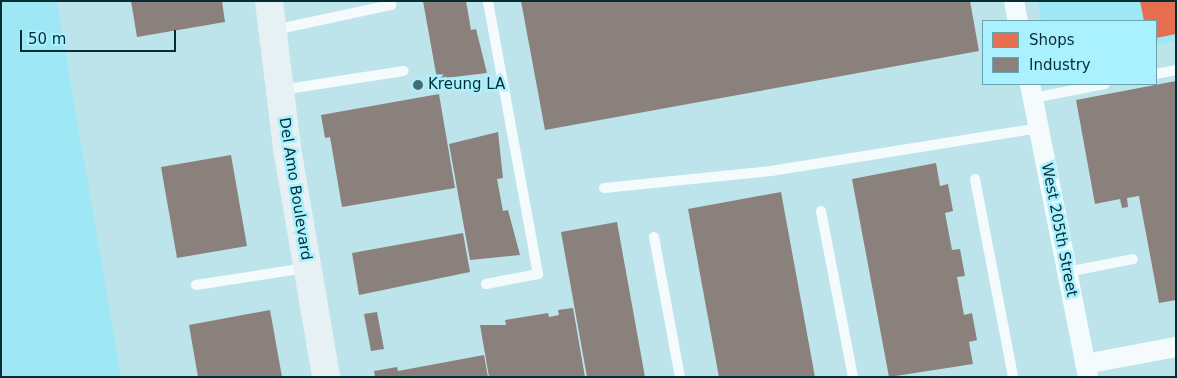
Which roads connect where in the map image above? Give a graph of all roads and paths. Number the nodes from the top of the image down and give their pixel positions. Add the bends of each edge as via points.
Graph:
1 (269, 1) edge
2 (391, 1) edge
3 (488, 1) edge
4 (1014, 1) edge
5 (1018, 20) edge
6 (273, 30) junction
7 (1176, 70) edge
8 (404, 71) dead end
9 (1157, 74) edge
10 (1095, 85) edge
11 (280, 90) junction
12 (1032, 91) edge
13 (1039, 128) junction
14 (975, 179) dead end
15 (604, 188) dead end
16 (821, 211) dead end
17 (654, 237) dead end
18 (1133, 259) dead end
19 (307, 268) junction
20 (1067, 272) junction
21 (486, 284) dead end
22 (196, 285) dead end
23 (1176, 347) edge
24 (1086, 370) edge
25 (326, 377) edge
26 (680, 377) edge
27 (853, 377) edge
28 (1013, 377) edge

1 - 6 main road, Del Amo Boulevard
2 - 6 lane via 391,5
3 - 21 lane via 538,274
4 - 5 street
6 - 11 main road, Del Amo Boulevard
7 - 9 lane
8 - 11 lane
10 - 12 lane
11 - 19 main road, Del Amo Boulevard
12 - 13 street, West 205th Street
13 - 15 lane via 772,171
13 - 20 street, West 205th Street
14 - 28 lane
16 - 27 lane
17 - 26 lane
18 - 20 lane
19 - 22 lane
19 - 25 main road, Del Amo Boulevard
20 - 24 street, West 205th Street
23 - 24 street

